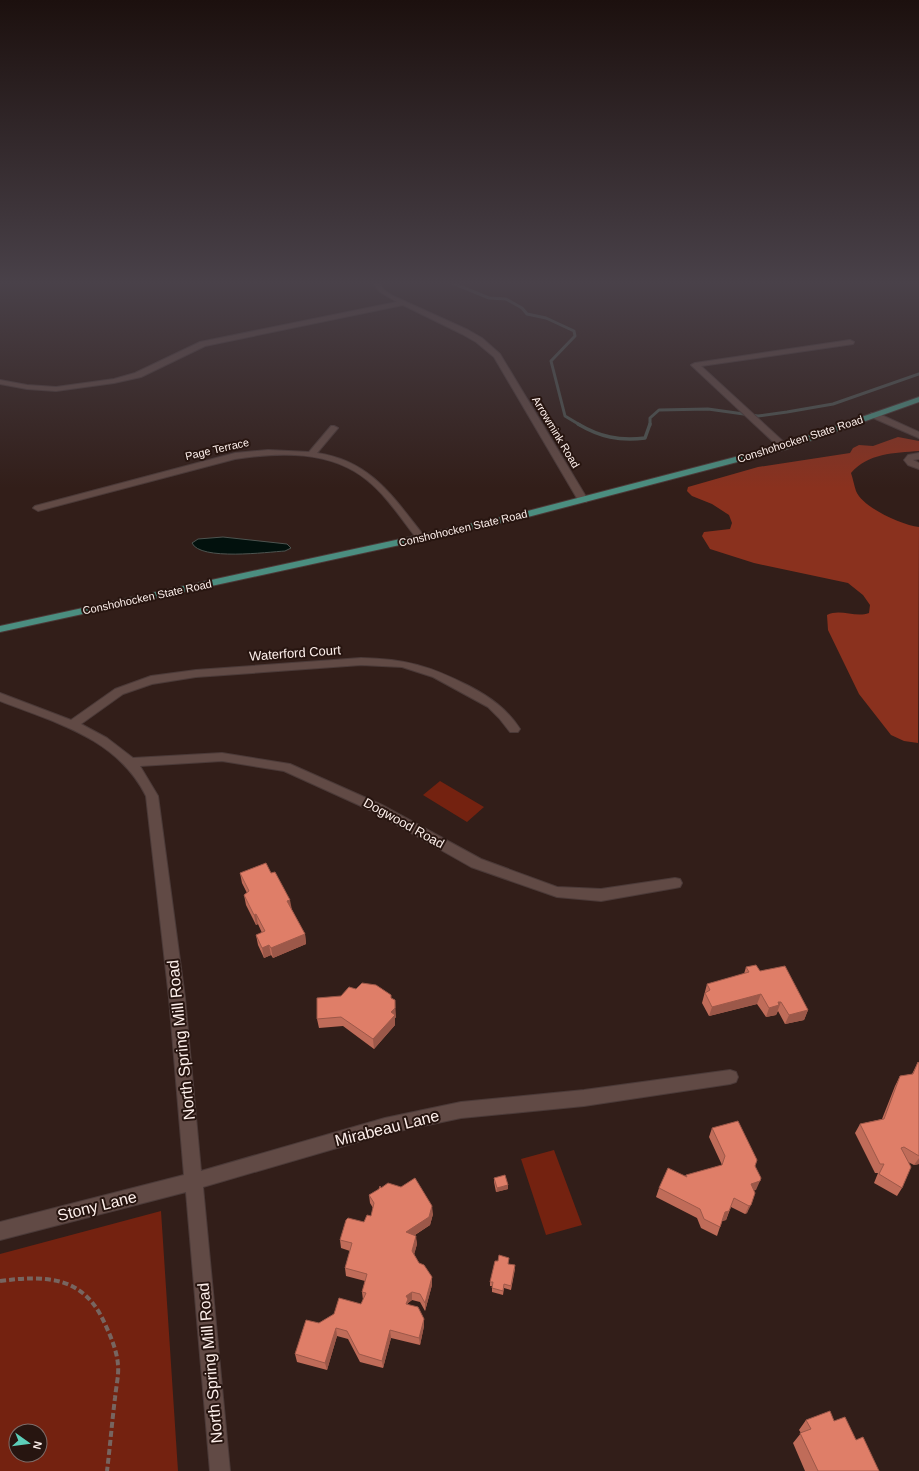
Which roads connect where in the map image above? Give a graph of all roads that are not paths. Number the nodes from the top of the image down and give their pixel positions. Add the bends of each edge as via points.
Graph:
1 (189, 351) edge
2 (491, 351) edge
3 (792, 351) edge
4 (0, 382) edge
5 (919, 399) edge
6 (874, 415) junction
7 (334, 428) dead end
8 (919, 435) edge
9 (784, 447) junction
10 (311, 455) junction
11 (919, 456) edge
12 (919, 466) edge
13 (583, 500) junction
14 (38, 508) dead end
15 (421, 538) junction
16 (0, 629) edge
17 (0, 697) edge
18 (71, 726) junction
19 (514, 729) dead end
20 (130, 762) junction
21 (675, 883) dead end
22 (730, 1076) dead end
23 (195, 1181) junction
24 (0, 1231) edge
25 (220, 1471) edge

1 - 4 street via 138,375 114,381 56,388 27,387
2 - 13 street, Arrowmink Road via 497,356
3 - 9 street via 695,365
5 - 6 main road, Conshohocken State Road
6 - 8 street
6 - 9 main road, Conshohocken State Road
7 - 10 street
9 - 13 main road, Conshohocken State Road
10 - 14 street, Page Terrace via 273,451 235,456
10 - 15 street, Page Terrace via 344,463 362,472 375,482
11 - 12 street via 908,460
13 - 15 main road, Conshohocken State Road
15 - 16 main road, Conshohocken State Road
17 - 18 street, North Spring Mill Road
18 - 19 street, Waterford Court via 111,696 152,680 189,674 366,661 402,664 434,673 493,705
18 - 20 street, North Spring Mill Road via 108,744
20 - 21 street, Dogwood Road via 222,757 286,767 377,808 476,863 557,892 601,895
20 - 23 street, North Spring Mill Road via 146,784 155,810
22 - 23 street, Mirabeau Lane via 584,1098 461,1110 385,1126
23 - 24 street, Stony Lane
23 - 25 street, North Spring Mill Road

